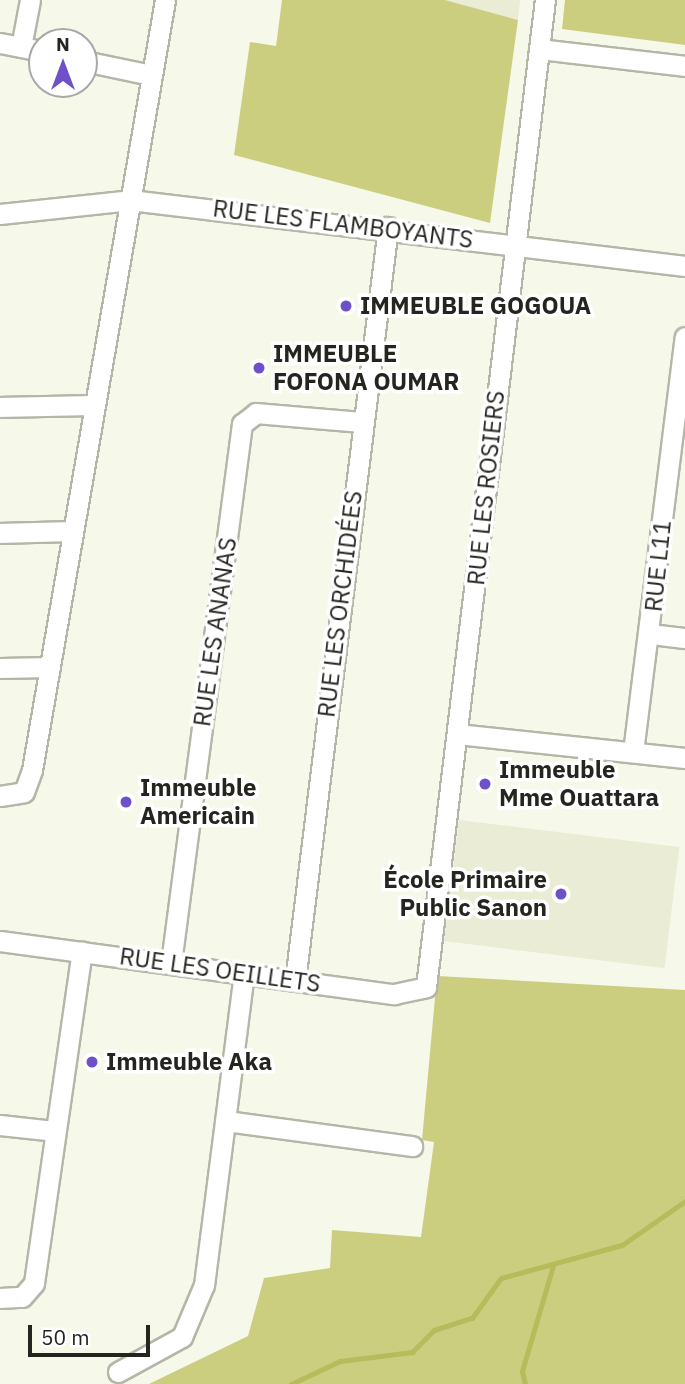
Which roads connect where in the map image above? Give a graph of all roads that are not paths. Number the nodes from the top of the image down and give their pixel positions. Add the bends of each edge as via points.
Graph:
1 (30, 0) edge
2 (166, 0) edge
3 (545, 0) edge
4 (0, 43) edge
5 (21, 47) junction
6 (28, 48) edge
7 (539, 49) junction
8 (98, 64) edge
9 (685, 66) edge
10 (150, 75) junction
11 (130, 200) junction
12 (0, 214) edge
13 (388, 227) junction
14 (512, 244) junction
15 (685, 266) edge
16 (685, 337) edge
17 (94, 405) junction
18 (0, 407) edge
19 (361, 422) junction
20 (677, 465) edge
21 (72, 531) junction
22 (0, 533) edge
23 (651, 634) junction
24 (685, 638) edge
25 (50, 667) junction
26 (0, 668) edge
27 (457, 734) junction
28 (633, 752) junction
29 (685, 758) edge
30 (0, 796) edge
31 (0, 941) edge
32 (82, 951) junction
33 (171, 962) junction
34 (244, 973) junction
35 (429, 976) joint
36 (295, 981) junction
37 (226, 1121) junction
38 (0, 1125) edge
39 (54, 1131) junction
40 (412, 1146) dead end
41 (0, 1298) edge
42 (118, 1372) dead end

1 - 5 street
2 - 10 street
3 - 7 street, RUE LES ROSIERS
4 - 5 street
5 - 6 street
7 - 9 street
7 - 14 street, RUE LES ROSIERS
8 - 10 street
10 - 11 street
11 - 12 street, RUE LES FLAMBOYANTS
11 - 13 street, RUE LES FLAMBOYANTS
11 - 17 street
13 - 14 street, RUE LES FLAMBOYANTS
13 - 19 street, RUE LES ORCHIDÉES
14 - 15 street, RUE LES FLAMBOYANTS
14 - 27 street, RUE LES ROSIERS
16 - 20 street, RUE L11
17 - 18 street
17 - 21 street
19 - 33 street, RUE LES ANANAS via 256,412 242,424
19 - 36 street, RUE LES ORCHIDÉES
20 - 23 street, RUE L11
21 - 22 street
21 - 25 street
23 - 24 street
23 - 28 street, RUE L11
25 - 26 street
25 - 30 street via 28,787 17,796
27 - 28 street
27 - 35 street, RUE LES ROSIERS
28 - 29 street
31 - 32 street, RUE LES OEILLETS
32 - 33 street, RUE LES OEILLETS
32 - 39 street
33 - 34 street, RUE LES OEILLETS
34 - 36 street, RUE LES OEILLETS
34 - 37 street
35 - 36 street, RUE LES OEILLETS via 423,991 409,995
37 - 40 street
37 - 42 street via 204,1285 185,1331
38 - 39 street
39 - 41 street via 34,1283 22,1297

